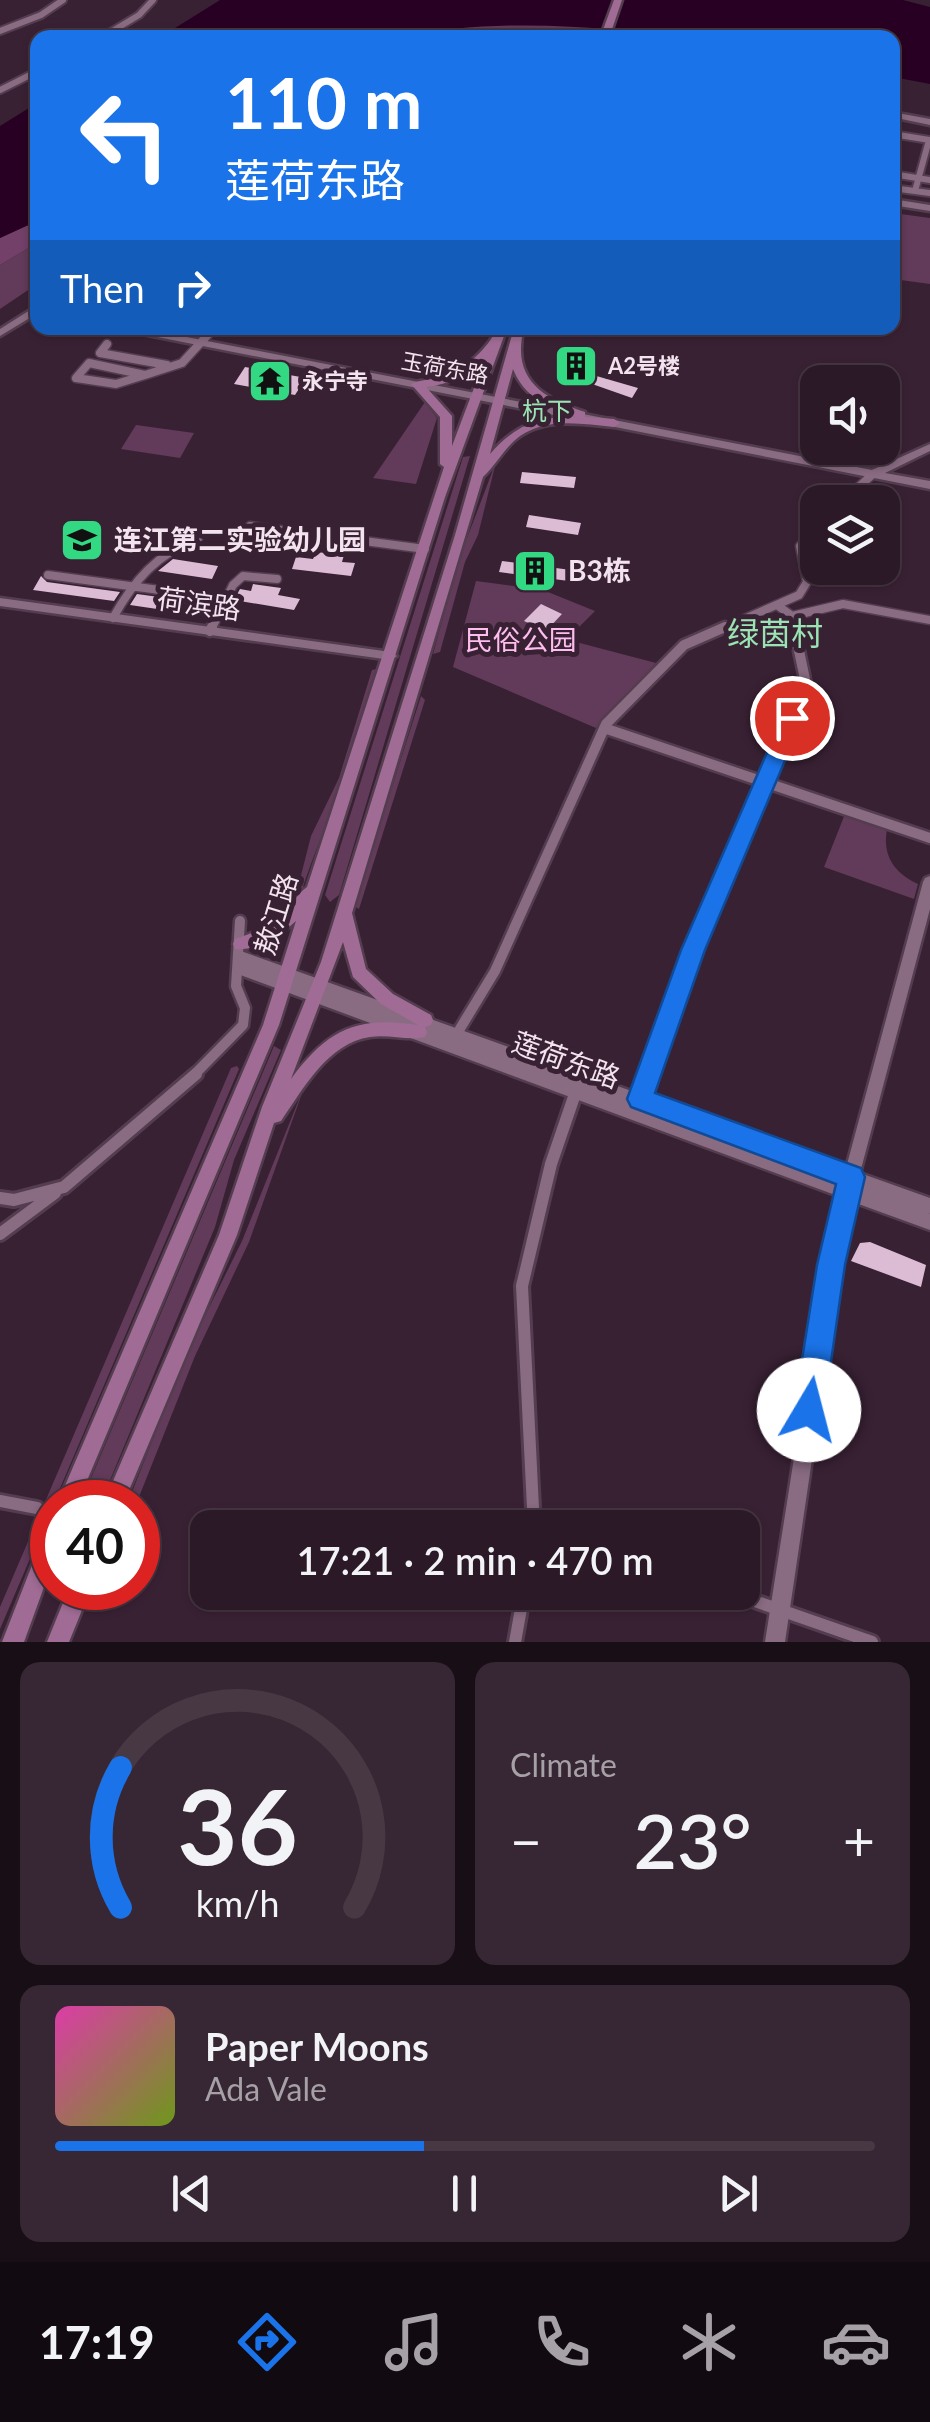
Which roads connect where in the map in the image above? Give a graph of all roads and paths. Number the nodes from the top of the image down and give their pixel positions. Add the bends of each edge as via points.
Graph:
1 (63, 0) edge
2 (152, 0) edge
3 (618, 0) edge
4 (626, 0) edge
5 (114, 30) edge
6 (607, 30) edge
7 (616, 30) edge
8 (0, 31) edge
9 (30, 75) edge
10 (0, 90) edge
11 (900, 116) edge
12 (930, 122) edge
13 (900, 135) edge
14 (930, 140) edge
15 (928, 154) edge
16 (926, 167) edge
17 (900, 175) edge
18 (919, 178) junction
19 (930, 180) edge
20 (900, 189) edge
21 (915, 191) junction
22 (930, 193) edge
23 (900, 203) edge
24 (930, 208) edge
25 (30, 314) edge
26 (0, 333) edge
27 (167, 335) edge
28 (207, 335) edge
29 (497, 335) edge
30 (499, 335) edge
31 (517, 335) edge
32 (518, 335) edge
33 (201, 341) junction
34 (107, 344) dead end
35 (137, 360) junction
36 (172, 366) junction
37 (128, 371) junction
38 (144, 375) junction
39 (417, 384) junction
40 (478, 395) junction
41 (498, 398) junction
42 (542, 404) junction
43 (614, 422) junction
44 (930, 447) edge
45 (456, 451) junction
46 (482, 456) junction
47 (873, 474) junction
48 (446, 477) junction
49 (476, 482) junction
50 (861, 485) edge
51 (930, 485) edge
52 (250, 526) dead end
53 (198, 538) dead end
54 (425, 548) junction
55 (48, 574) dead end
56 (277, 579) dead end
57 (131, 584) junction
58 (805, 585) edge
59 (204, 596) dead end
60 (0, 602) edge
61 (776, 606) junction
62 (792, 616) junction
63 (113, 618) junction
64 (930, 620) edge
65 (210, 631) junction
66 (391, 656) junction
67 (604, 728) junction
68 (765, 786) junction
69 (930, 838) edge
70 (318, 876) junction
71 (930, 882) edge
72 (311, 905) junction
73 (344, 913) junction
74 (240, 921) dead end
75 (241, 957) junction
76 (287, 979) junction
77 (318, 989) junction
78 (422, 1026) junction
79 (458, 1032) junction
80 (576, 1091) junction
81 (640, 1099) junction
82 (270, 1122) junction
83 (849, 1184) junction
84 (64, 1187) junction
85 (0, 1198) edge
86 (930, 1206) edge
87 (930, 1222) edge
88 (0, 1234) edge
89 (77, 1480) edge
90 (123, 1480) edge
91 (0, 1501) edge
92 (30, 1507) edge
93 (533, 1510) edge
94 (30, 1597) edge
95 (760, 1602) edge
96 (780, 1608) junction
97 (71, 1610) edge
98 (521, 1610) edge
99 (13, 1642) edge
100 (58, 1642) edge
101 (515, 1642) edge
102 (775, 1642) edge
103 (872, 1642) edge

1 - 8 street
2 - 5 street
3 - 6 main road
4 - 7 main road
9 - 10 street
11 - 12 main road
13 - 14 street
14 - 15 street
15 - 16 street
16 - 18 street
17 - 18 street
18 - 19 street
18 - 21 street
20 - 21 street
21 - 22 street
23 - 24 main road
25 - 26 main road
27 - 33 main road, 玉荷东路
28 - 33 street
29 - 39 main road via 469,369
30 - 40 main road, 敖江路
31 - 41 main road
32 - 42 main road via 519,376
33 - 36 street via 182,364
33 - 39 main road, 玉荷东路
34 - 35 street via 100,352
35 - 36 street
35 - 37 street
36 - 38 street
37 - 38 street
37 - 38 street via 89,362 76,378 116,384
39 - 40 main road, 玉荷东路
39 - 48 main road via 446,416
40 - 41 main road, 玉荷东路
40 - 45 main road, 敖江路
41 - 42 main road, 玉荷东路
41 - 46 main road
42 - 43 main road
43 - 47 main road
43 - 49 main road via 522,426
44 - 47 main road
45 - 46 main road via 475,446
45 - 48 main road, 敖江路
46 - 49 main road
47 - 50 street
47 - 51 main road
48 - 54 main road, 敖江路
49 - 73 main road
52 - 54 street
53 - 57 street via 152,560
54 - 66 main road, 敖江路
55 - 57 street
56 - 65 street via 243,576
57 - 59 street
57 - 63 street
58 - 61 street
60 - 63 main road, 荷滨路
61 - 62 street
61 - 67 street via 684,645
62 - 64 street via 835,604
62 - 68 street via 806,684
63 - 65 main road, 荷滨路
65 - 66 main road, 荷滨路
66 - 70 main road, 敖江路
67 - 68 street
67 - 79 street via 496,971
68 - 69 street
68 - 81 street via 693,950
70 - 72 main road, 敖江路
70 - 75 main road via 288,921
71 - 83 main road
72 - 73 main road
72 - 76 main road, 敖江路
73 - 77 main road
73 - 78 main road via 359,972
74 - 75 street
75 - 76 main road, 莲荷东路
75 - 84 street via 236,986 243,1025
76 - 77 main road, 莲荷东路
76 - 89 main road, 敖江路
77 - 78 main road, 莲荷东路
77 - 82 main road
78 - 79 main road, 莲荷东路
78 - 80 main road, 莲荷东路
78 - 82 main road via 376,1027 341,1038 314,1060
79 - 81 main road, 莲荷东路
80 - 83 main road, 莲荷东路
80 - 93 street via 522,1286
81 - 83 main road, 莲荷东路
82 - 90 main road
83 - 86 main road, 莲荷东路
83 - 87 main road, 莲荷东路
83 - 96 main road via 826,1292
84 - 85 street
84 - 88 street
91 - 92 street
94 - 99 main road
95 - 96 street
96 - 102 main road
96 - 103 street
97 - 100 main road
98 - 101 street

